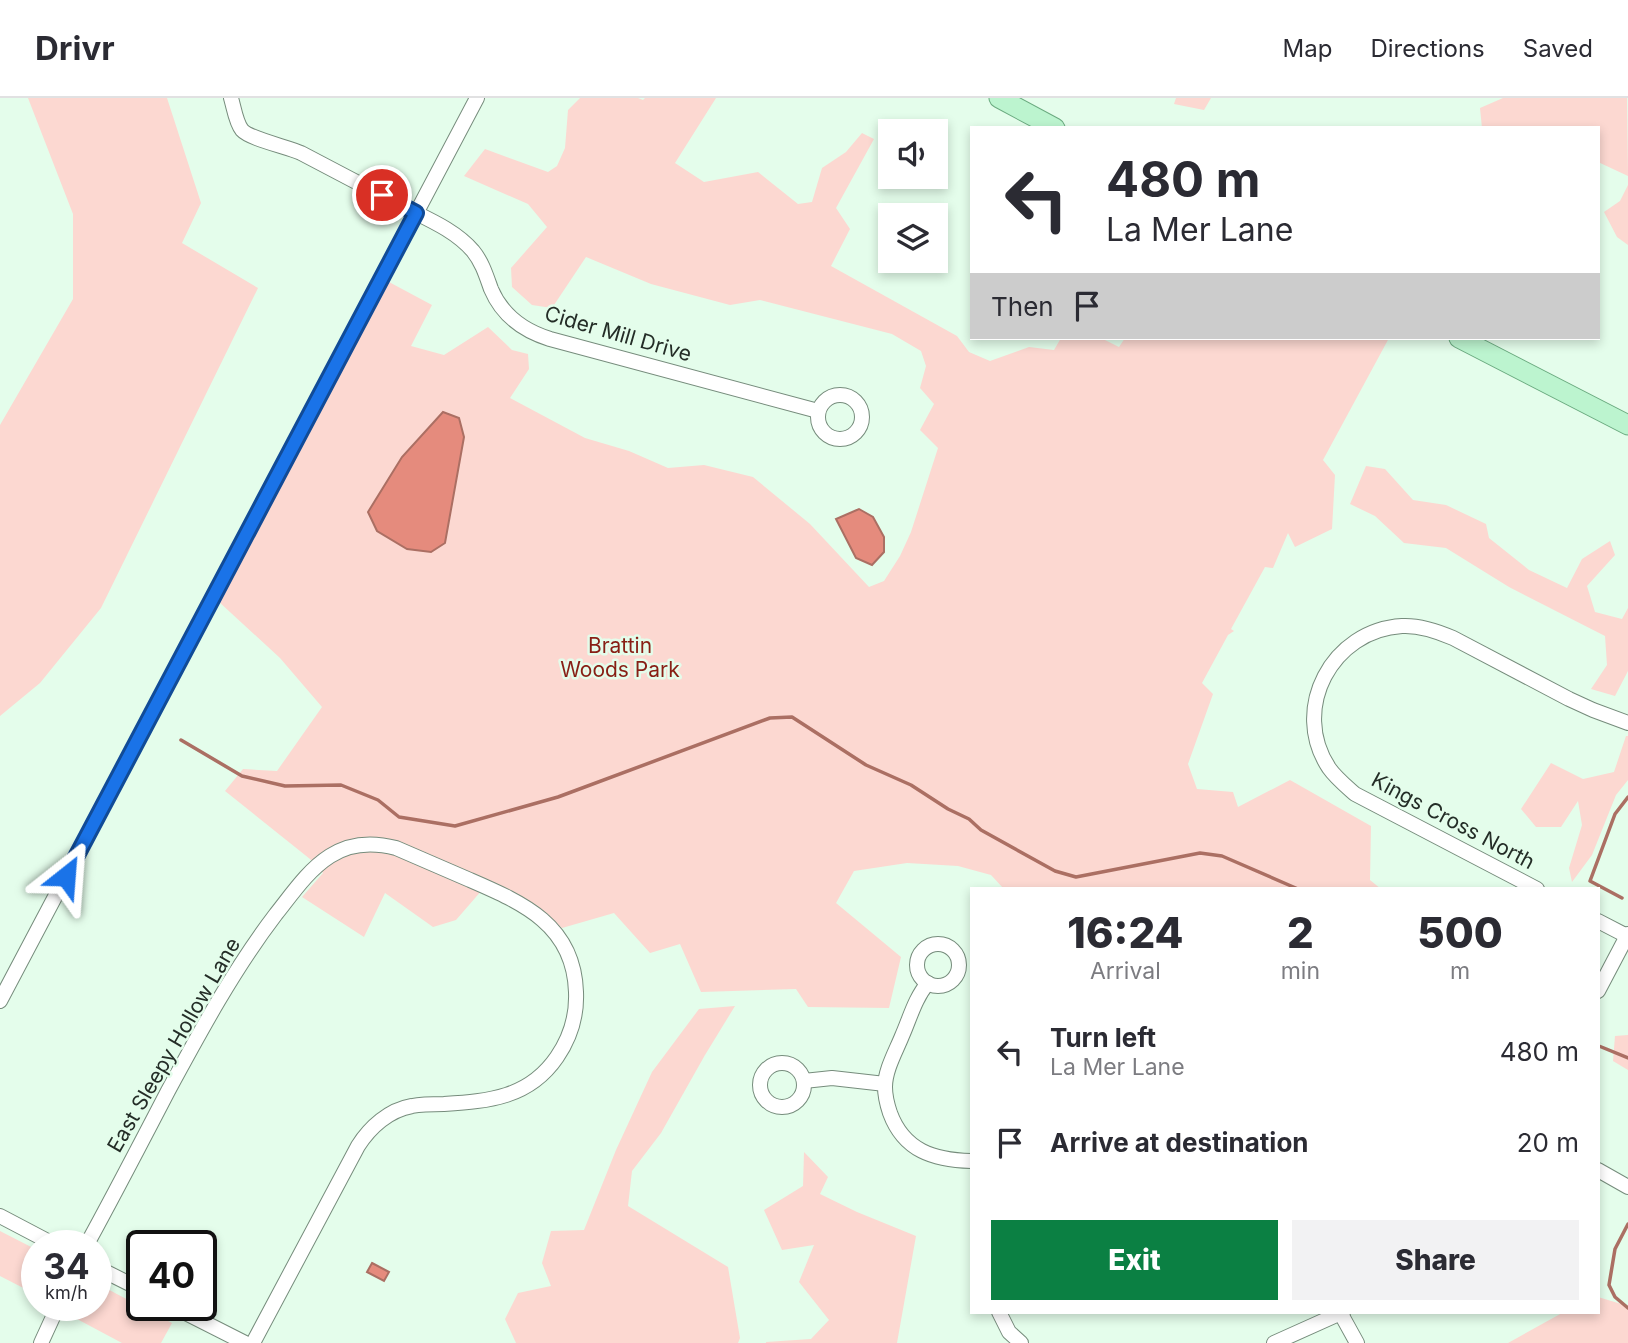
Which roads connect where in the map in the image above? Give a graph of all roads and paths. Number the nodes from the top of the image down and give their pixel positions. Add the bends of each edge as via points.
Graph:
1 (231, 98) edge
2 (477, 98) edge
3 (999, 98) edge
4 (1051, 126) edge
5 (416, 213) junction
6 (1463, 340) edge
7 (818, 411) dead end
8 (1628, 425) edge
9 (1628, 723) edge
10 (1533, 887) edge
11 (1600, 921) edge
12 (1628, 935) edge
13 (928, 983) dead end
14 (1600, 987) edge
15 (0, 1001) edge
16 (804, 1081) dead end
17 (885, 1084) junction
18 (970, 1161) edge
19 (1600, 1171) edge
20 (1628, 1187) edge
21 (0, 1216) edge
22 (27, 1230) edge
23 (94, 1230) edge
24 (1000, 1314) edge
25 (1340, 1314) edge
26 (1342, 1314) edge
27 (51, 1321) edge
28 (202, 1321) edge
29 (41, 1343) edge
30 (245, 1343) edge
31 (253, 1343) edge
32 (1020, 1343) edge
33 (1274, 1343) edge
34 (1357, 1343) edge

1 - 5 street, Cider Mill Drive via 239,124 249,135 301,153
2 - 5 street
3 - 4 main road
5 - 7 street, Cider Mill Drive via 466,243 502,307 529,331
5 - 15 street
6 - 8 main road
9 - 10 street, Kings Cross North via 1581,705 1453,638 1417,626 1384,629 1356,641 1343,650 1324,676 1315,705 1315,734 1329,768 1341,782 1355,794
11 - 12 street
12 - 14 street
13 - 17 street
16 - 17 street via 832,1078
17 - 18 street via 887,1104 904,1139 934,1157
19 - 20 street
21 - 22 street
23 - 31 street, East Sleepy Hollow Lane via 189,1052 253,946 283,905 332,855 368,844 386,845 533,911 553,930 575,977 575,1017 554,1062 516,1092 480,1102 413,1105 393,1112 370,1130
24 - 32 street
25 - 33 street
26 - 34 street
27 - 29 street
28 - 30 street

